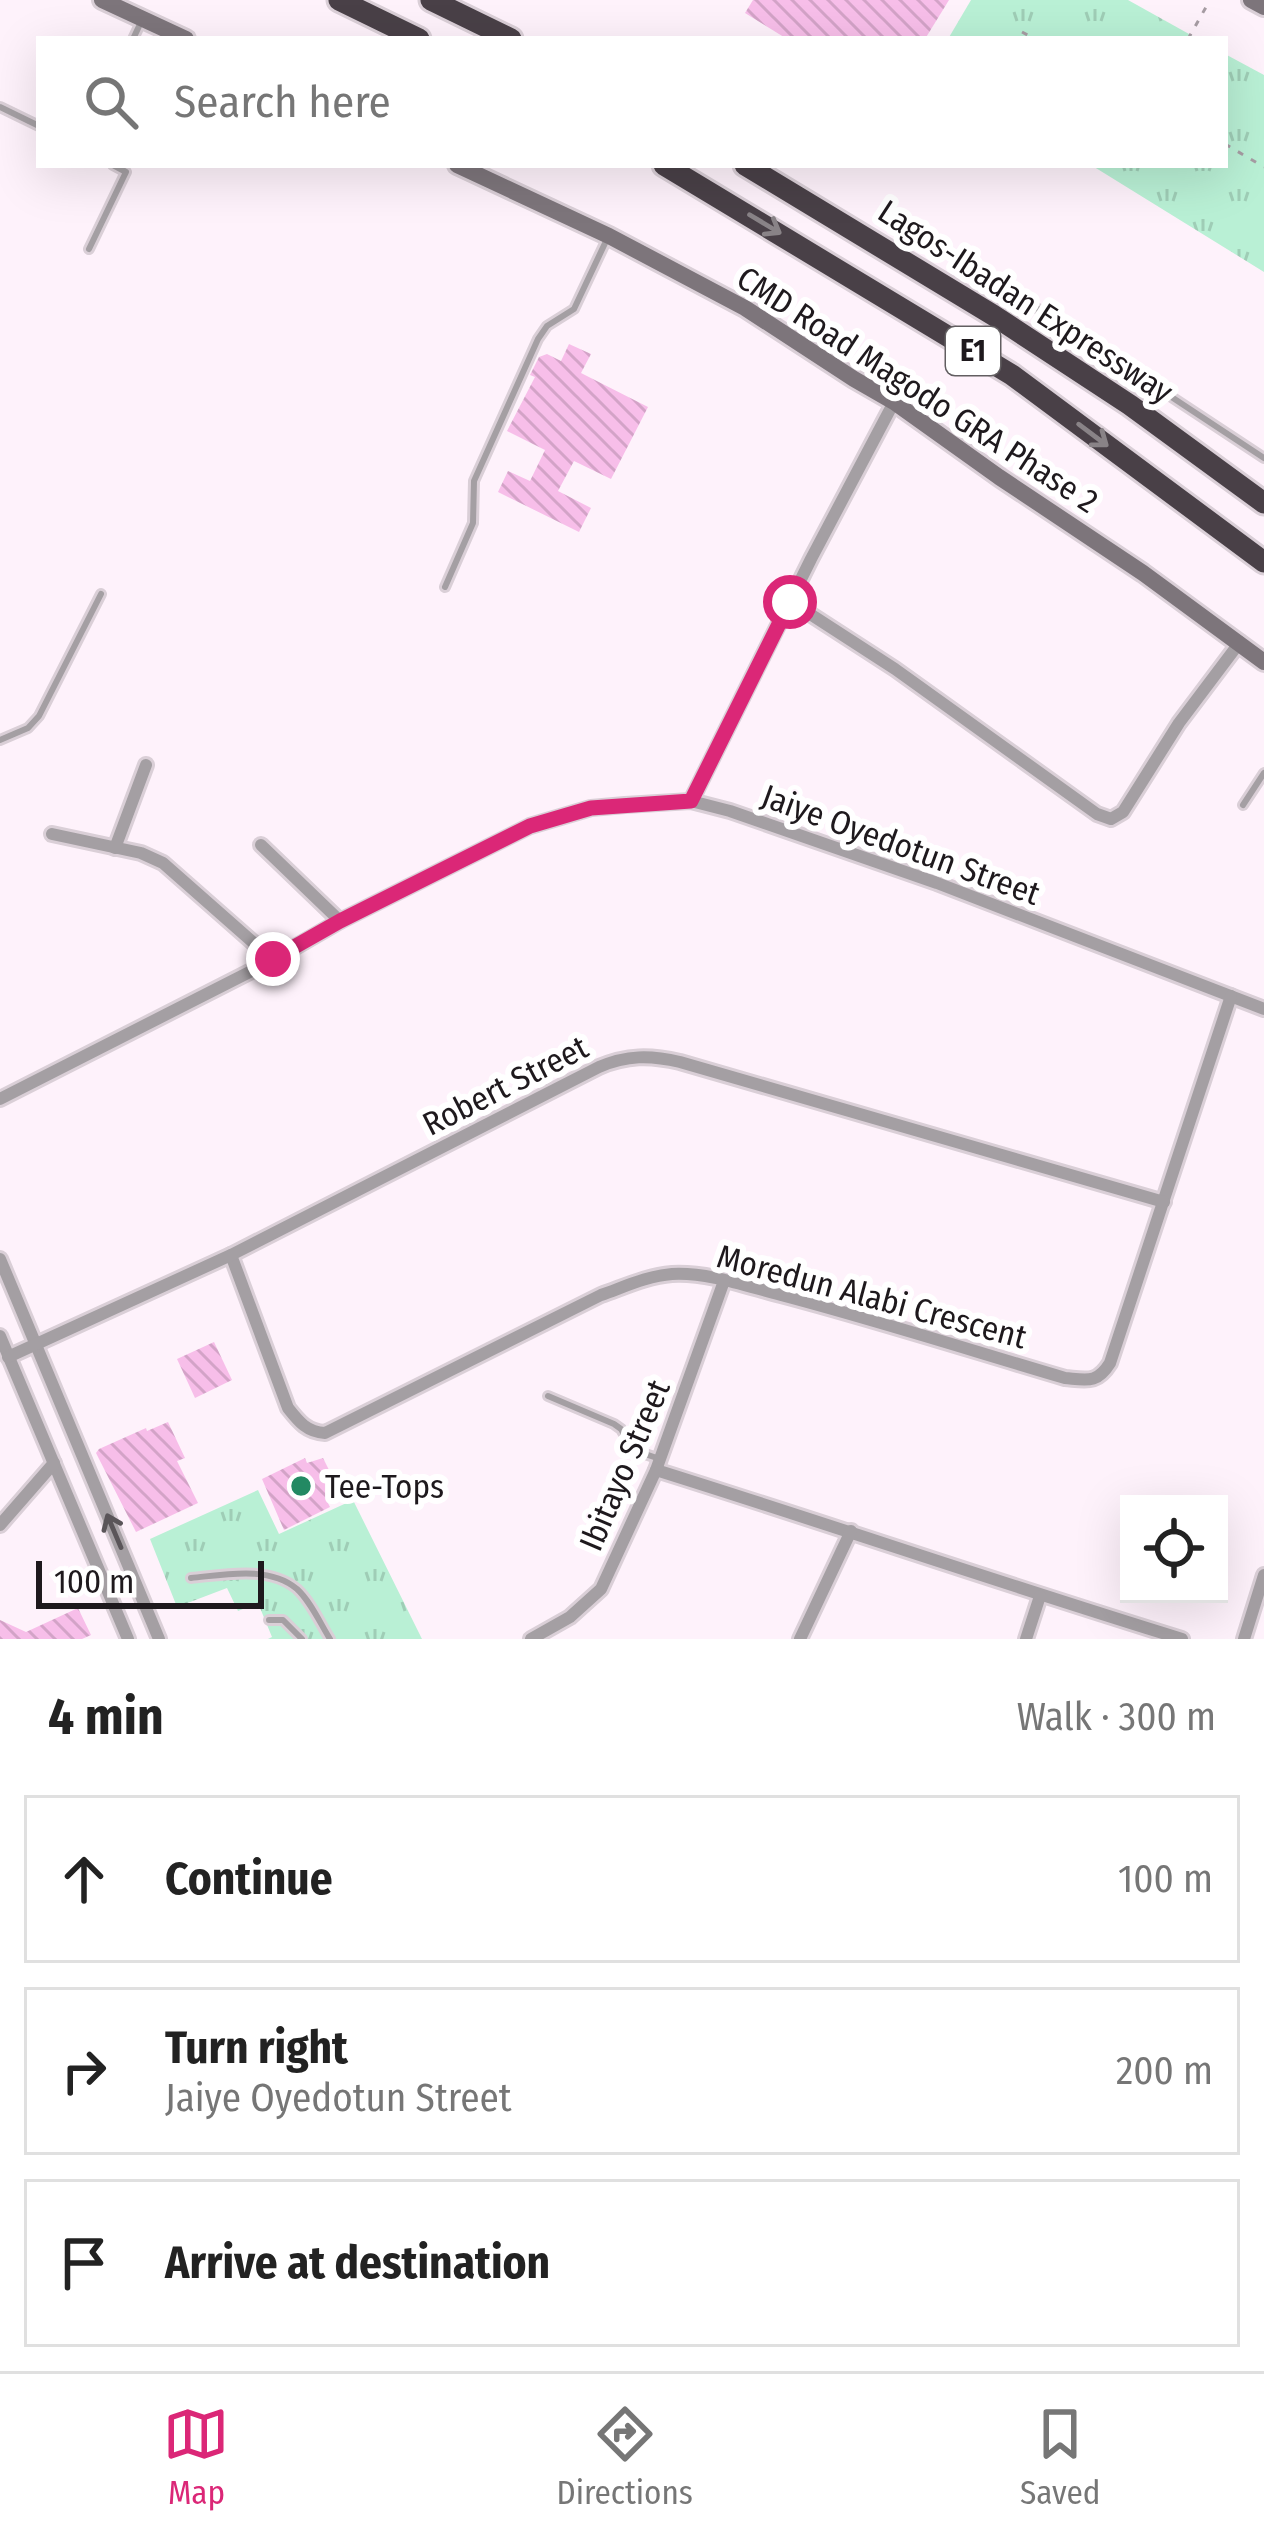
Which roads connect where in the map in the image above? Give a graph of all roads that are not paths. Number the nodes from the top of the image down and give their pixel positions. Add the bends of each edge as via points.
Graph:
1 (102, 0) edge
2 (339, 0) edge
3 (431, 0) edge
4 (1251, 0) edge
5 (1264, 7) edge
6 (143, 19) junction
7 (134, 36) edge
8 (180, 36) edge
9 (413, 36) edge
10 (505, 36) edge
11 (0, 107) edge
12 (36, 125) edge
13 (119, 168) edge
14 (463, 168) edge
15 (669, 168) edge
16 (751, 168) edge
17 (609, 236) junction
18 (89, 249) dead end
19 (964, 260) dead end
20 (894, 402) junction
21 (1264, 458) edge
22 (1264, 502) edge
23 (1264, 562) edge
24 (446, 587) dead end
25 (101, 594) dead end
26 (790, 602) junction
27 (1240, 642) junction
28 (1264, 662) edge
29 (0, 740) edge
30 (146, 765) dead end
31 (1264, 772) edge
32 (691, 801) junction
33 (1243, 806) dead end
34 (52, 834) dead end
35 (262, 845) dead end
36 (116, 848) junction
37 (340, 921) junction
38 (273, 959) junction
39 (1231, 996) junction
40 (1264, 1009) edge
41 (0, 1099) edge
42 (1164, 1202) junction
43 (231, 1255) junction
44 (0, 1259) edge
45 (724, 1281) junction
46 (0, 1336) edge
47 (36, 1344) junction
48 (8, 1357) junction
49 (548, 1396) dead end
50 (54, 1463) junction
51 (658, 1464) junction
52 (0, 1525) edge
53 (851, 1531) junction
54 (1264, 1575) edge
55 (191, 1578) dead end
56 (1040, 1596) junction
57 (269, 1619) dead end
58 (128, 1639) edge
59 (159, 1639) edge
60 (302, 1639) edge
61 (330, 1639) edge
62 (532, 1639) edge
63 (800, 1639) edge
64 (1026, 1639) edge
65 (1182, 1639) edge
66 (1244, 1639) edge

1 - 6 street
2 - 9 highway
3 - 10 highway
4 - 5 street
6 - 7 lane
6 - 8 street
11 - 12 lane
13 - 18 lane via 126,172
14 - 17 street, CMD Road Magodo GRA Phase 2
15 -> 23 highway, E1 via 1012,375
16 - 22 highway, Lagos-Ibadan Expressway / E1 via 1013,328
17 - 20 street, CMD Road Magodo GRA Phase 2 via 746,308
17 - 24 lane via 574,309 538,339 474,482 473,524
19 - 21 lane
20 - 26 street
20 - 27 street, CMD Road Magodo GRA Phase 2
25 - 29 lane via 39,716
26 - 27 street via 1111,819 1124,812
26 - 32 street
27 - 28 street, CMD Road Magodo GRA Phase 2
30 - 36 street
31 - 33 lane
32 - 37 street, Jaiye Oyedotun Street via 591,808 530,826
32 - 39 street, Jaiye Oyedotun Street
34 - 36 street
35 - 37 street
36 - 38 street via 163,863
37 - 38 street, Jaiye Oyedotun Street
38 - 41 street, Jaiye Oyedotun Street
39 - 40 street, Jaiye Oyedotun Street
39 - 42 street, Moredun Alabi Crescent
42 - 43 street, Robert Street via 680,1062 628,1057
42 - 45 street, Moredun Alabi Crescent via 1110,1363 1087,1380
43 - 45 street, Moredun Alabi Crescent via 288,1408 298,1422 326,1433 601,1295 668,1274
43 - 47 street, Robert Street
44 - 47 street
45 - 51 street, Ibitayo Street
46 - 48 street
47 - 48 street, Robert Street
59 -> 47 street
48 - 50 street
49 - 51 lane via 614,1424 633,1450
50 - 52 street
50 - 58 street
51 - 53 street
51 - 62 street, Ibitayo Street via 601,1588
53 - 56 street
53 - 63 street
54 - 66 street
55 - 61 lane via 251,1574 288,1583
56 - 64 street
56 - 65 street
57 - 60 lane via 283,1619

